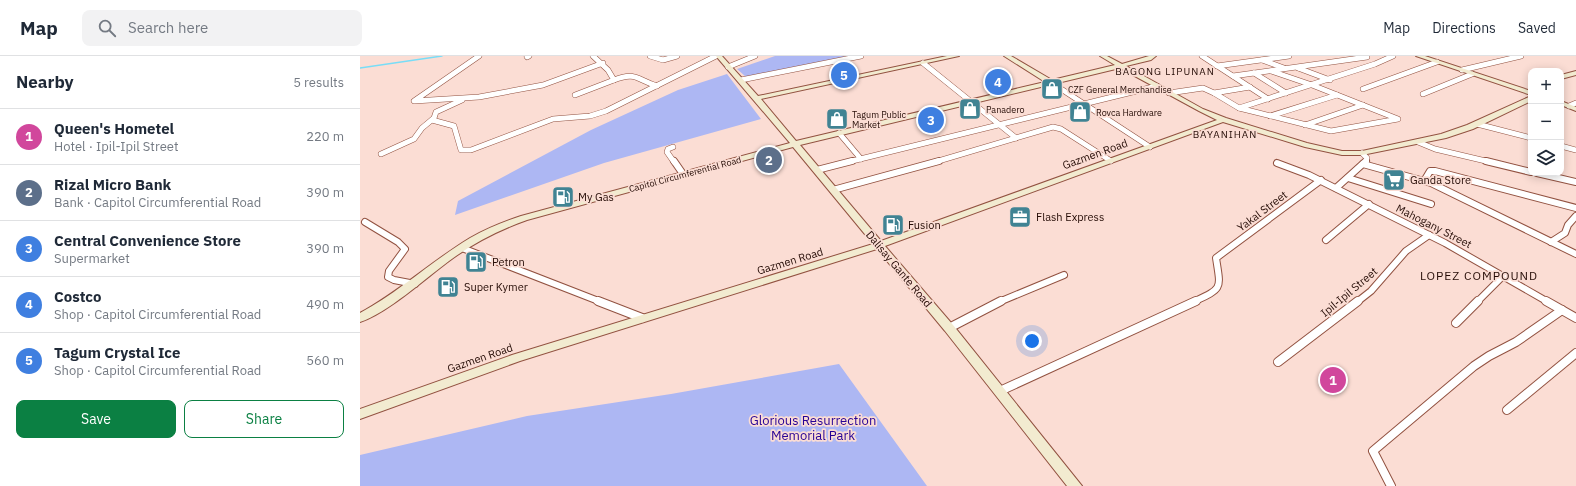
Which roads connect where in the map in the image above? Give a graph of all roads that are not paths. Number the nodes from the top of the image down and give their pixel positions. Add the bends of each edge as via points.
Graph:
1 (479, 56) edge
2 (593, 56) edge
3 (650, 56) edge
4 (677, 56) edge
5 (718, 56) edge
6 (755, 56) edge
7 (861, 56) edge
8 (956, 56) edge
9 (1007, 56) edge
10 (1103, 56) edge
11 (1153, 56) edge
12 (1202, 56) edge
13 (1289, 56) edge
14 (1367, 56) edge
15 (1393, 56) edge
16 (1419, 56) edge
17 (1521, 56) edge
18 (946, 57) edge
19 (1262, 60) junction
20 (1379, 61) junction
21 (1437, 62) junction
22 (603, 63) junction
23 (923, 63) junction
24 (1122, 66) junction
25 (1217, 66) junction
26 (728, 67) junction
27 (1296, 67) junction
28 (1284, 68) junction
29 (1462, 70) junction
30 (1271, 71) junction
31 (1254, 73) junction
32 (1576, 73) edge
33 (1472, 74) junction
34 (1233, 76) junction
35 (1564, 77) edge
36 (614, 80) junction
37 (741, 80) junction
38 (1330, 80) junction
39 (1052, 83) junction
40 (1312, 85) junction
41 (657, 86) junction
42 (1157, 86) junction
43 (1250, 88) junction
44 (1363, 89) dead end
45 (1528, 92) edge
46 (1169, 93) junction
47 (1214, 93) junction
48 (1286, 93) junction
49 (575, 94) dead end
50 (1423, 94) dead end
51 (1337, 95) junction
52 (466, 98) junction
53 (756, 98) junction
54 (1268, 99) junction
55 (1528, 99) edge
56 (972, 102) junction
57 (1084, 104) junction
58 (1564, 104) edge
59 (1363, 105) junction
60 (1574, 106) edge
61 (1239, 108) junction
62 (1270, 116) junction
63 (432, 120) junction
64 (1223, 120) junction
65 (1477, 124) junction
66 (1000, 125) junction
67 (1305, 125) junction
68 (839, 133) junction
69 (1528, 137) edge
70 (1016, 138) junction
71 (1418, 142) junction
72 (794, 144) junction
73 (673, 147) dead end
74 (1150, 147) junction
75 (1564, 147) edge
76 (1576, 150) edge
77 (1362, 153) junction
78 (381, 154) dead end
79 (861, 159) junction
80 (1111, 161) junction
81 (1278, 163) dead end
82 (1363, 164) junction
83 (817, 170) junction
84 (1528, 171) edge
85 (683, 174) junction
86 (1550, 176) edge
87 (1348, 178) junction
88 (1321, 180) junction
89 (1424, 181) junction
90 (1576, 182) edge
91 (1336, 188) junction
92 (833, 190) junction
93 (1369, 204) junction
94 (1431, 204) dead end
95 (1576, 208) edge
96 (1576, 216) edge
97 (365, 222) dead end
98 (1429, 235) junction
99 (1326, 240) dead end
100 (1551, 242) junction
101 (879, 245) junction
102 (462, 248) junction
103 (1576, 254) edge
104 (1064, 275) dead end
105 (1503, 276) junction
106 (415, 284) junction
107 (1562, 310) junction
108 (360, 318) edge
109 (642, 318) junction
110 (1576, 318) edge
111 (1456, 323) dead end
112 (949, 328) junction
113 (1576, 353) edge
114 (1278, 362) dead end
115 (1000, 391) junction
116 (1507, 410) dead end
117 (360, 414) edge
118 (1075, 486) edge
119 (1391, 486) edge

1 - 52 street via 414,101
2 - 22 street
3 - 4 street via 658,60
5 - 26 main road, Dalisay Gante Road
5 - 41 street
6 - 26 street
7 - 37 street
8 - 18 main road
9 - 39 main road
10 - 24 main road
11 - 24 main road, Capitol Circumferential Road
12 - 25 street
13 - 19 street
14 - 20 street
14 - 27 street
15 - 20 street
16 - 21 main road
17 - 29 street
18 - 23 main road
19 - 25 street
19 - 28 street
20 - 38 street
21 - 29 main road
21 - 44 street
22 - 36 street
22 - 52 street via 543,85
23 - 53 main road
23 - 56 street
24 - 39 main road, Capitol Circumferential Road
24 - 42 main road
25 - 34 street
26 - 37 main road, Dalisay Gante Road
27 - 28 street
27 - 38 street
28 - 30 street
29 - 33 main road
30 - 31 street
30 - 40 street
31 - 34 street
31 - 48 street
32 - 35 main road
33 - 45 main road
33 - 50 street
34 - 43 street
36 - 41 street via 633,75 641,81
36 - 49 street
37 - 53 main road, Dalisay Gante Road
38 - 40 street
39 - 56 main road, Capitol Circumferential Road
39 - 57 street
40 - 48 street
40 - 51 street
41 - 63 street via 600,113 553,119 472,150 461,150 454,126
42 - 46 main road
42 - 57 street
43 - 47 street
43 - 54 street
46 - 47 street via 1200,86
46 - 64 main road
47 - 61 street
48 - 54 street
51 - 59 street
51 - 62 street
52 - 63 street via 436,112
53 - 72 main road, Dalisay Gante Road
54 - 61 street
55 - 65 main road
56 - 66 street
56 - 68 main road, Capitol Circumferential Road
57 - 66 street
57 - 74 street
58 - 60 main road
59 - 67 street
59 - 67 street via 1398,119 1335,131
61 - 62 street
62 - 67 street
63 - 78 street via 414,139
64 - 74 main road, Gazmen Road
64 - 77 main road via 1316,148 1342,153
65 - 69 street
65 - 71 main road via 1449,135
66 - 70 street
66 - 79 street
68 - 72 main road, Capitol Circumferential Road
68 - 79 street
70 - 80 street via 1053,127 1058,128
70 - 92 street
71 - 77 main road
71 - 84 street via 1435,149
72 - 83 main road, Dalisay Gante Road
72 - 85 main road, Capitol Circumferential Road
73 - 85 street via 667,152
74 - 80 main road, Gazmen Road
75 - 76 street
77 - 82 street via 1367,160
79 - 83 street
80 - 101 main road, Gazmen Road
81 - 88 street, Mahogany Street
82 - 87 street
82 - 89 street
83 - 92 main road, Dalisay Gante Road
85 - 102 main road, Capitol Circumferential Road via 524,218 484,234
86 - 90 street
87 - 91 street
87 - 94 street
88 - 91 street, Mahogany Street
88 - 115 street, Yakal Street via 1216,258 1219,288 1215,292
89 - 95 street via 1430,171 1435,171
89 - 100 street
91 - 93 street, Mahogany Street
92 - 101 main road, Dalisay Gante Road
93 - 98 street, Mahogany Street
93 - 99 street
96 - 100 street via 1565,232
97 - 106 street via 404,246 405,249 389,271 388,277
98 - 105 street, Mahogany Street
98 - 114 street, Ipil-Ipil Street via 1406,251 1371,291
100 - 103 street
101 - 109 main road, Gazmen Road
101 - 112 main road, Dalisay Gante Road
102 - 106 main road, Capitol Circumferential Road
102 - 109 street
104 - 112 street via 994,304
105 - 107 street, Mahogany Street
105 - 111 street
106 - 108 main road, Capitol Circumferential Road
107 - 110 street, Mahogany Street
107 - 119 street via 1516,342 1474,366 1373,451
109 - 117 main road, Gazmen Road via 516,358
112 - 115 main road, Dalisay Gante Road
113 - 116 street
115 - 118 main road, Dalisay Gante Road

